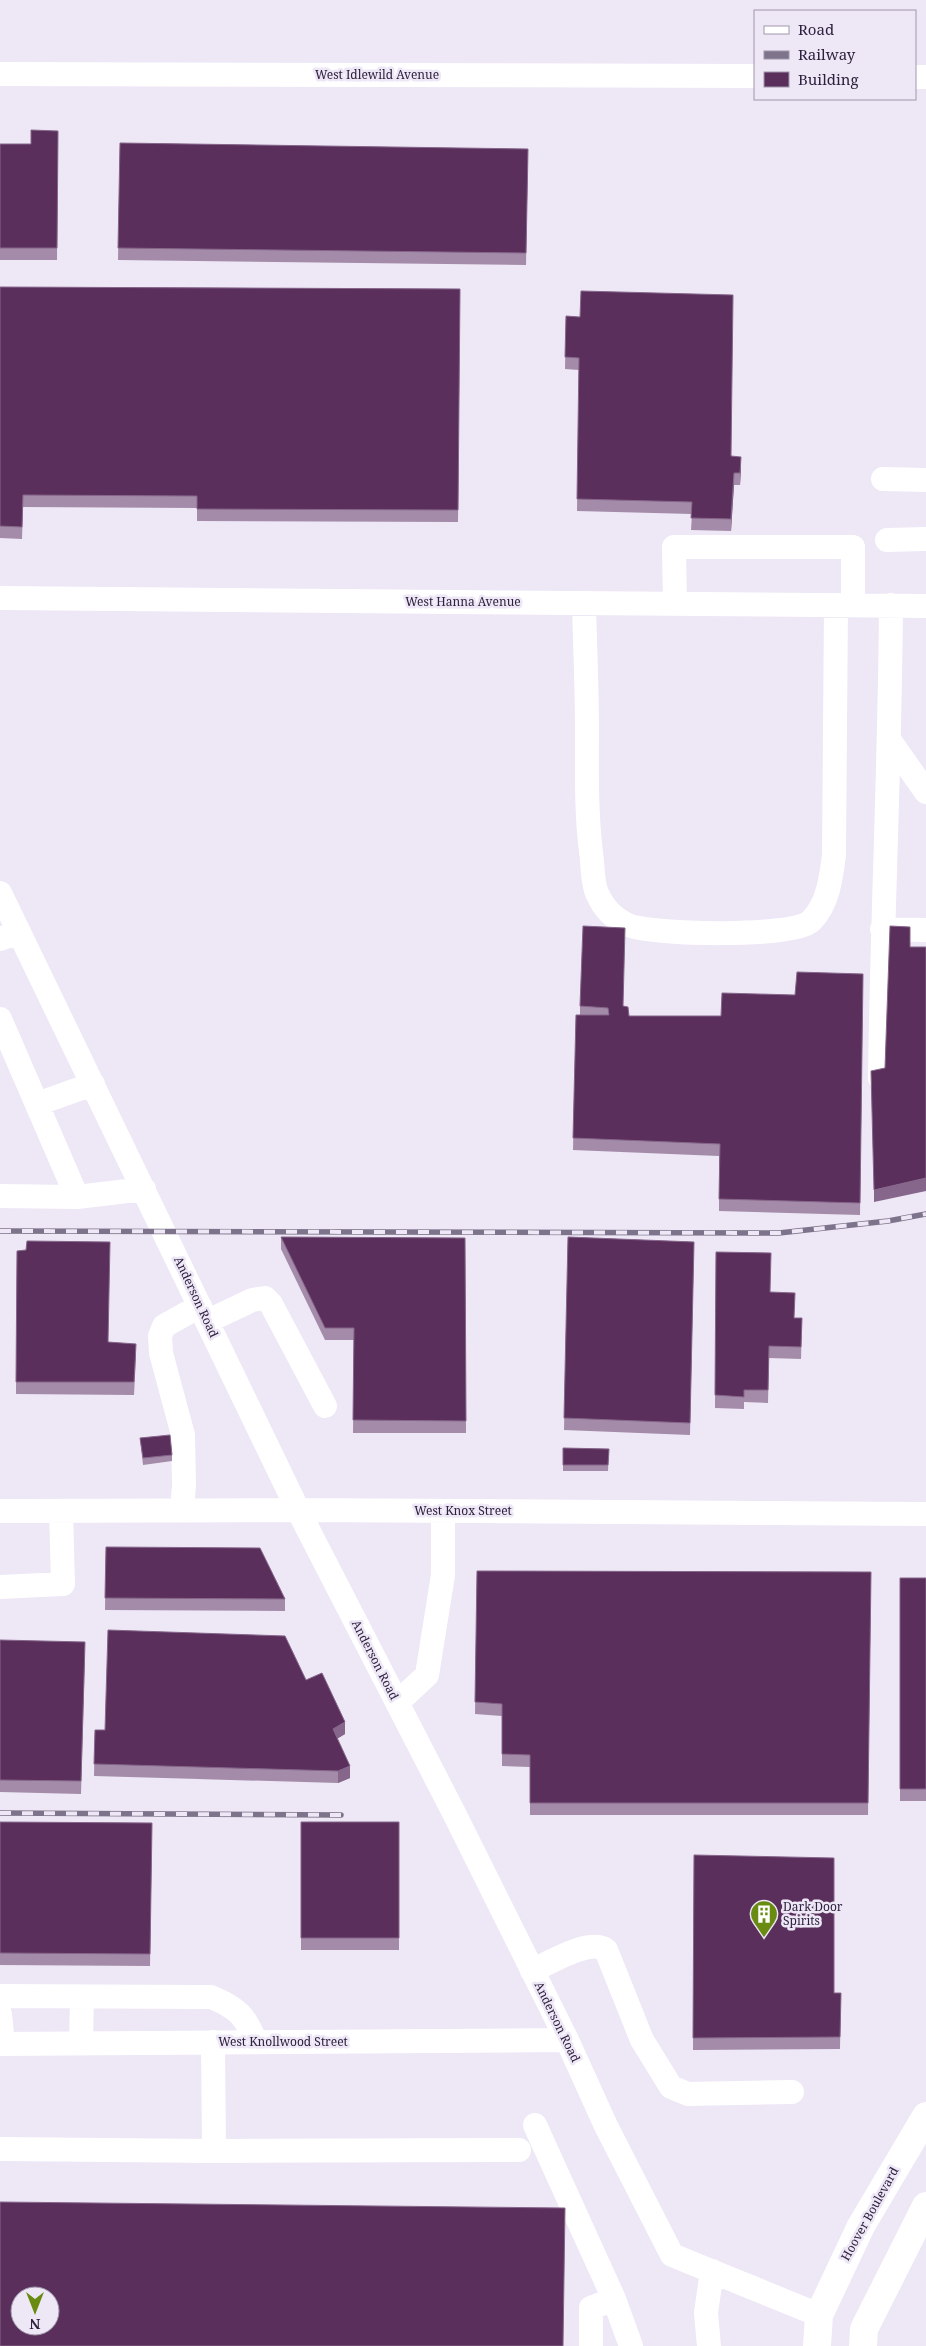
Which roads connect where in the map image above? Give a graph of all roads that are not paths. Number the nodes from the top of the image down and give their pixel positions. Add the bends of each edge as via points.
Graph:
1 (0, 74) edge
2 (754, 76) edge
3 (883, 479) dead end
4 (926, 480) edge
5 (926, 539) edge
6 (887, 540) dead end
7 (0, 598) edge
8 (584, 603) junction
9 (675, 604) junction
10 (844, 605) junction
11 (891, 606) junction
12 (926, 606) edge
13 (890, 741) junction
14 (926, 792) edge
15 (0, 892) edge
16 (882, 929) junction
17 (926, 930) edge
18 (10, 936) edge
19 (0, 1019) edge
20 (880, 1078) edge
21 (93, 1084) junction
22 (37, 1104) junction
23 (144, 1189) junction
24 (0, 1196) edge
25 (77, 1197) junction
26 (204, 1313) junction
27 (325, 1406) dead end
28 (182, 1510) junction
29 (298, 1510) junction
30 (0, 1511) edge
31 (61, 1511) junction
32 (443, 1511) junction
33 (926, 1514) edge
34 (0, 1587) edge
35 (397, 1703) junction
36 (532, 1971) junction
37 (0, 1996) edge
38 (82, 1997) junction
39 (0, 2014) edge
40 (567, 2040) junction
41 (213, 2042) junction
42 (256, 2042) junction
43 (2, 2044) edge
44 (80, 2044) junction
45 (792, 2092) dead end
46 (926, 2116) edge
47 (535, 2124) dead end
48 (0, 2149) edge
49 (519, 2150) dead end
50 (214, 2151) junction
51 (926, 2206) edge
52 (712, 2271) junction
53 (614, 2299) junction
54 (819, 2315) junction
55 (864, 2338) edge
56 (591, 2346) edge
57 (630, 2346) edge
58 (709, 2346) edge
59 (817, 2346) edge

1 - 2 street, West Idlewild Avenue
3 - 4 street
5 - 6 street
7 - 8 street, West Hanna Avenue
8 - 9 street, West Hanna Avenue
8 - 10 street via 588,797 596,892 608,911 628,925 695,933 788,930 810,923 823,906 834,855
9 - 10 street, West Hanna Avenue
9 - 10 street via 674,547 852,547
10 - 11 street, West Hanna Avenue
11 - 12 street, West Hanna Avenue
11 - 13 street
13 - 14 street
13 - 16 street
15 - 18 street, Anderson Road
16 - 17 street
16 - 20 street
18 - 21 street, Anderson Road
19 - 22 street
21 - 22 street
21 - 23 street, Anderson Road
22 - 25 street
23 - 25 street
23 - 26 street, Anderson Road
24 - 25 street
26 - 27 street via 265,1298
26 - 28 street via 164,1326 160,1336 161,1353 183,1435
26 - 29 street, Anderson Road
28 - 29 street, West Knox Street
28 - 31 street, West Knox Street
29 - 32 street, West Knox Street
29 - 35 street, Anderson Road
30 - 31 street, West Knox Street
31 - 34 street via 63,1584
32 - 33 street, West Knox Street
32 - 35 street via 443,1575 427,1675
35 - 36 street, Anderson Road
36 - 40 street, Anderson Road
36 - 45 street via 574,1951 597,1945 602,1947 642,2040 671,2087 688,2094
37 - 38 street
38 - 42 street via 211,1997 238,2011 247,2021
38 - 44 street
39 - 43 street
40 - 42 street, West Knollwood Street
40 - 52 street, Anderson Road via 606,2126 672,2255
41 - 42 street, West Knollwood Street
41 - 44 street, West Knollwood Street
41 - 50 street
43 - 44 street, West Knollwood Street
46 - 54 main road, Hoover Boulevard via 861,2226
47 - 53 street
48 - 50 street
49 - 50 street
51 - 55 main road
52 - 54 street, Anderson Road
52 - 58 street via 706,2313
53 - 56 street via 591,2308
53 - 57 street
54 - 59 main road

